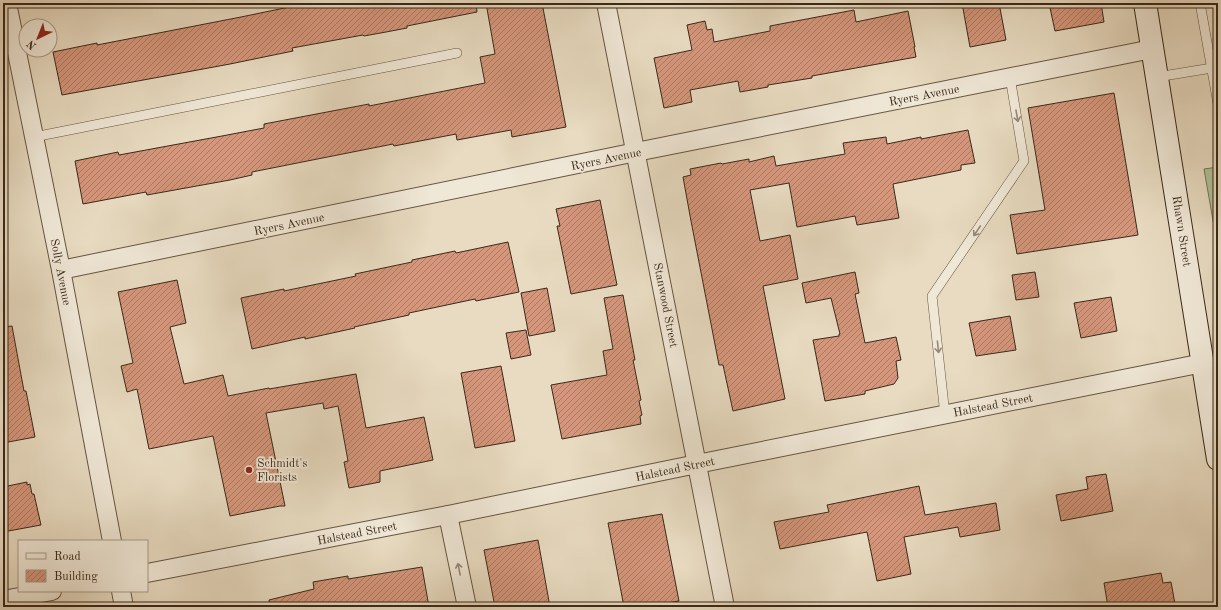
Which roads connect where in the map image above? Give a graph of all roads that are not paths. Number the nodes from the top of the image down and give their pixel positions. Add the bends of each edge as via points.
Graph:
1 (7, 3) edge
2 (606, 3) edge
3 (1145, 3) edge
4 (1200, 3) edge
5 (1152, 49) junction
6 (457, 53) dead end
7 (1214, 67) edge
8 (1156, 76) junction
9 (1010, 77) junction
10 (1218, 104) edge
11 (34, 137) junction
12 (636, 152) junction
13 (61, 270) junction
14 (1203, 363) junction
15 (1213, 391) edge
16 (945, 415) junction
17 (1218, 459) edge
18 (697, 464) junction
19 (448, 515) junction
20 (112, 540) edge
21 (148, 573) edge
22 (47, 592) edge
23 (121, 592) edge
24 (3, 600) edge
25 (124, 607) edge
26 (466, 607) edge
27 (725, 607) edge

1 - 11 street, Solly Avenue
2 - 12 street, Stanwood Street
3 - 5 main road, Rhawn Street
4 - 7 lane
5 - 8 main road, Rhawn Street
5 - 9 street, Ryers Avenue
6 - 11 lane
7 - 8 lane
7 - 10 lane
8 - 14 main road, Rhawn Street
9 - 12 street, Ryers Avenue
9 -> 16 lane via 1024,161 932,296
11 - 13 street, Solly Avenue
12 - 13 street, Ryers Avenue
12 - 18 street, Stanwood Street
13 - 20 street, Solly Avenue
14 - 15 main road, Rhawn Street
14 - 16 street, Halstead Street
15 - 17 main road, Rhawn Street
16 - 18 street, Halstead Street
18 - 19 street, Halstead Street
18 - 27 street, Stanwood Street
19 - 21 street, Halstead Street
26 -> 19 street
22 - 24 street
23 - 25 street

